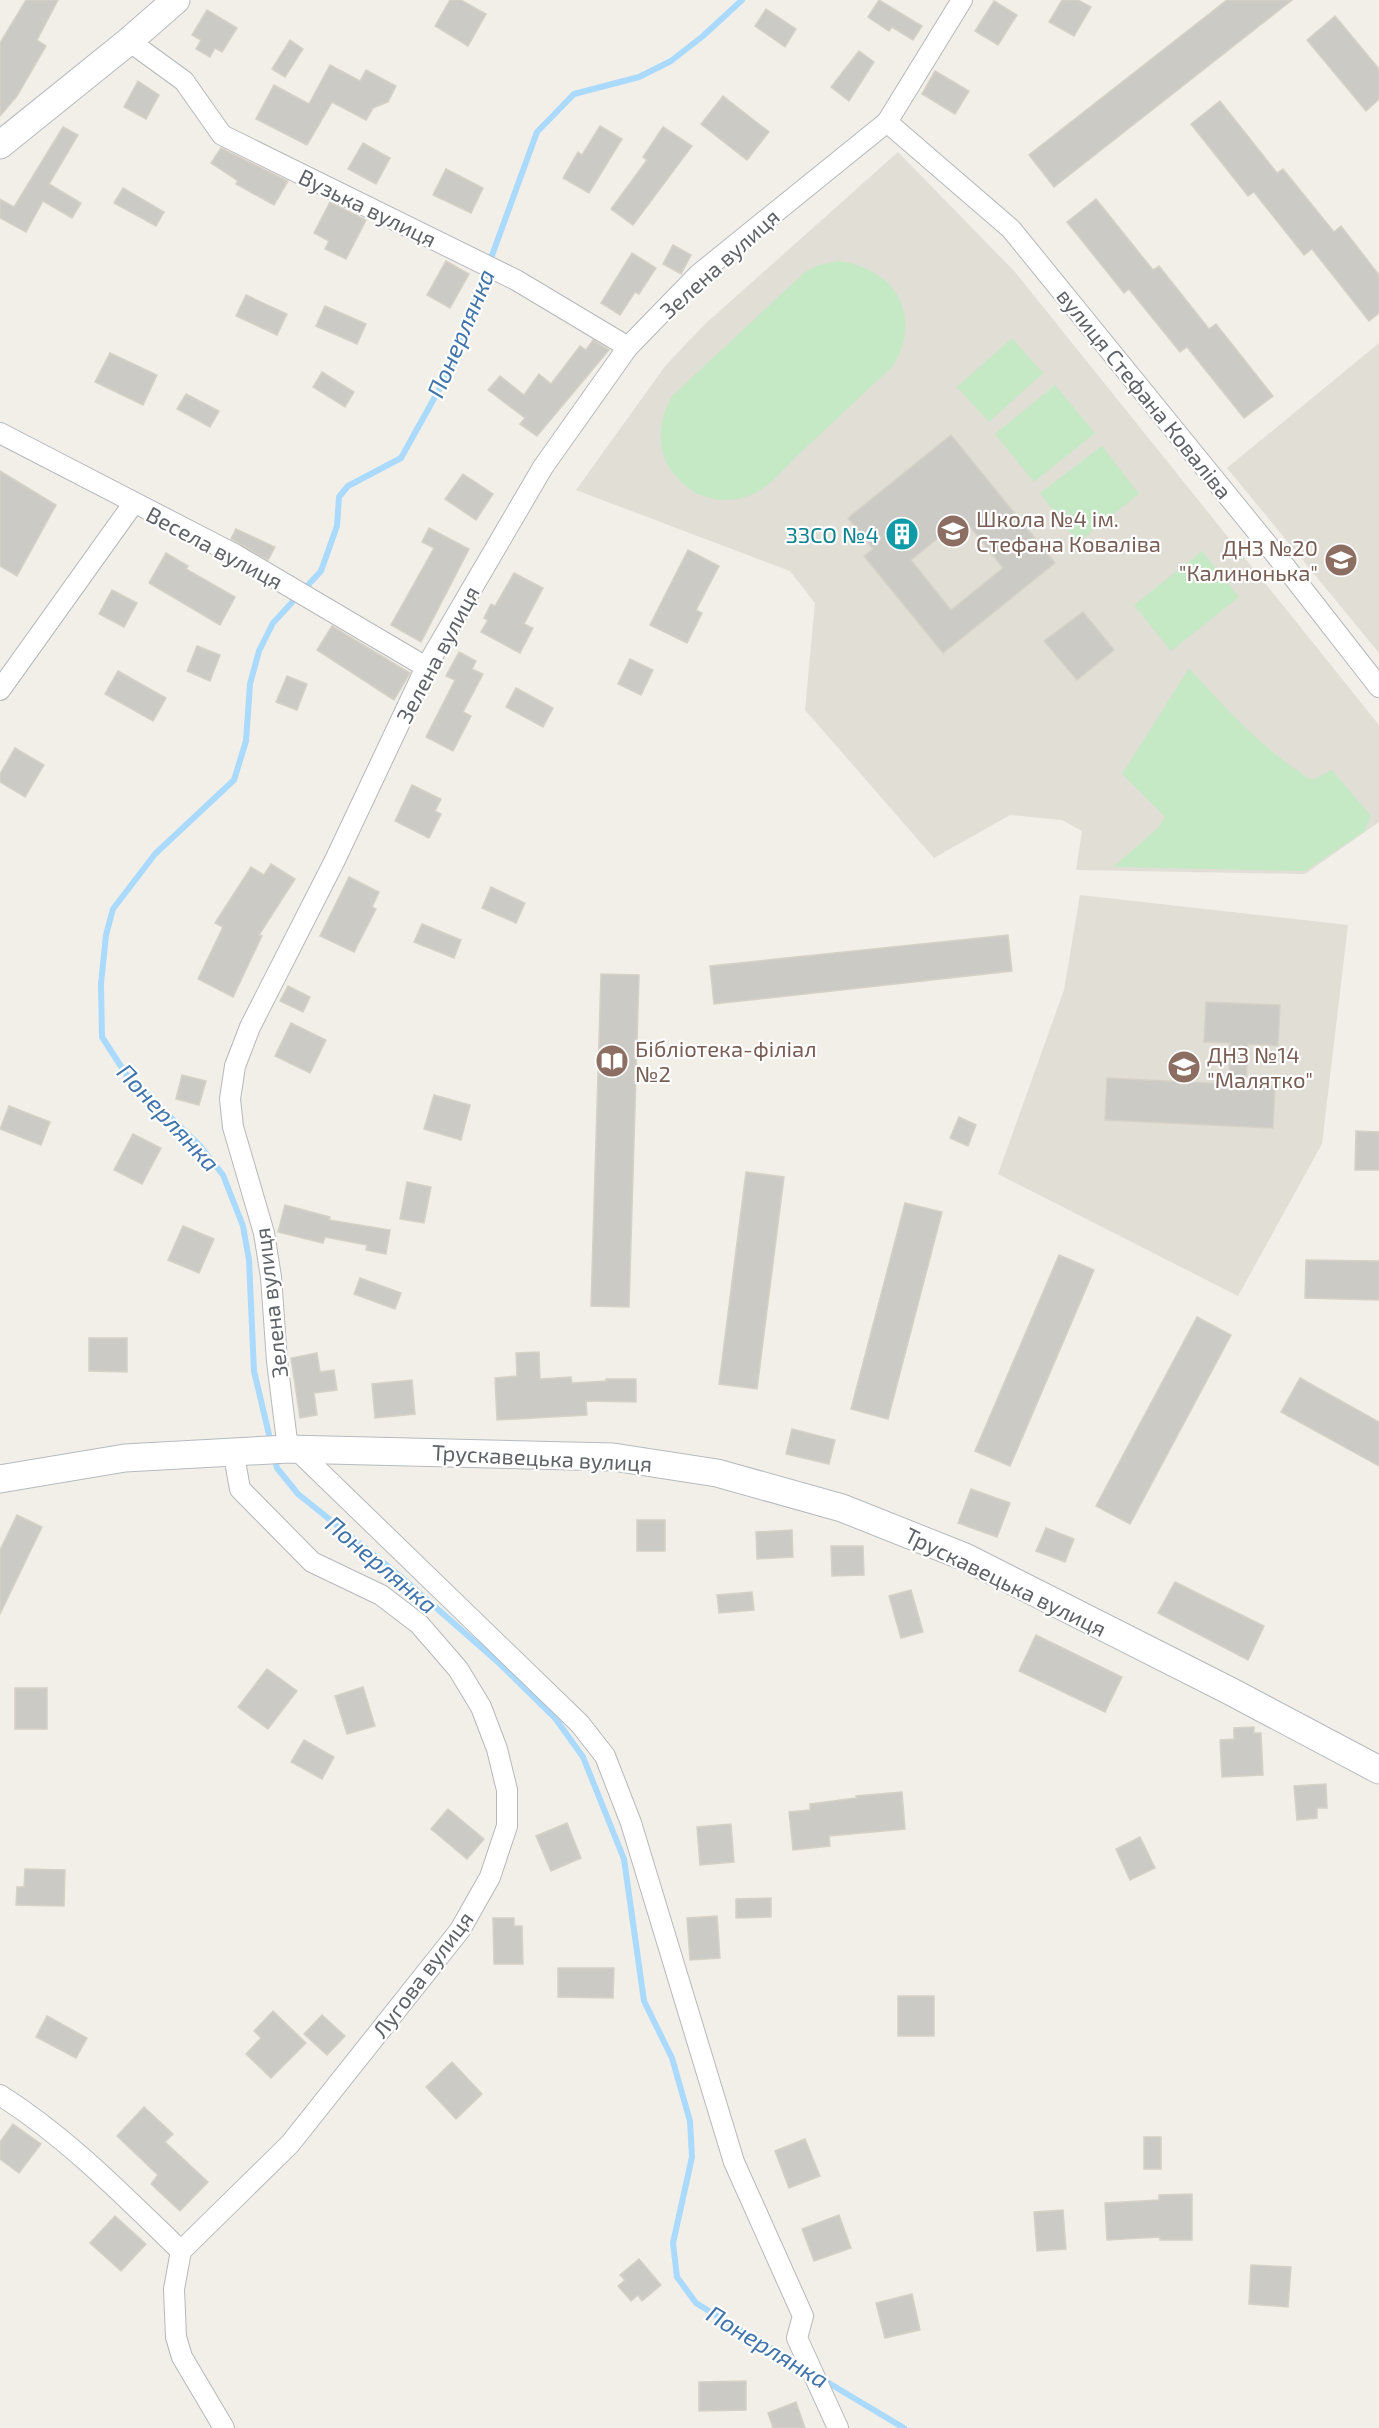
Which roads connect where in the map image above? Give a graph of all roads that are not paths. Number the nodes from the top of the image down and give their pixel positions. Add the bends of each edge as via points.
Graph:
1 (176, 0) edge
2 (962, 0) edge
3 (129, 41) junction
4 (887, 122) junction
5 (0, 145) edge
6 (628, 347) junction
7 (0, 434) edge
8 (133, 504) junction
9 (426, 667) junction
10 (1379, 687) edge
11 (0, 690) edge
12 (289, 1449) junction
13 (244, 1450) junction
14 (0, 1479) edge
15 (1379, 1770) edge
16 (0, 2095) edge
17 (181, 2251) junction
18 (224, 2428) edge
19 (838, 2428) edge

1 - 3 main road
2 - 4 street, Зелена вулиця
3 - 5 main road
3 - 6 street, Вузька вулиця via 184,81 222,135 516,280
4 - 6 street, Зелена вулиця via 699,274
4 - 10 street, вулиця Стефана Коваліва via 1011,229
6 - 9 street, Зелена вулиця via 543,467
7 - 8 street, Весела вулиця
8 - 9 street, Весела вулиця via 236,555
8 - 11 street
9 - 12 street, Зелена вулиця via 335,860 250,1027 235,1066 230,1099 233,1127 264,1233
12 - 13 main road, Трускавецька вулиця
12 - 15 main road, Трускавецька вулиця via 613,1457 717,1473 842,1508 965,1557
12 - 19 street via 580,1724 604,1756 631,1823 734,2162 803,2316 797,2338
13 - 14 main road, Трускавецька вулиця via 125,1458
13 - 17 street, Лугова вулиця via 240,1489 312,1562 381,1595 419,1624 458,1669 481,1707 497,1749 507,1790 507,1827 490,1877 460,1930 290,2144
16 - 17 street via 48,2127
17 - 18 street via 174,2289 176,2337 182,2357

